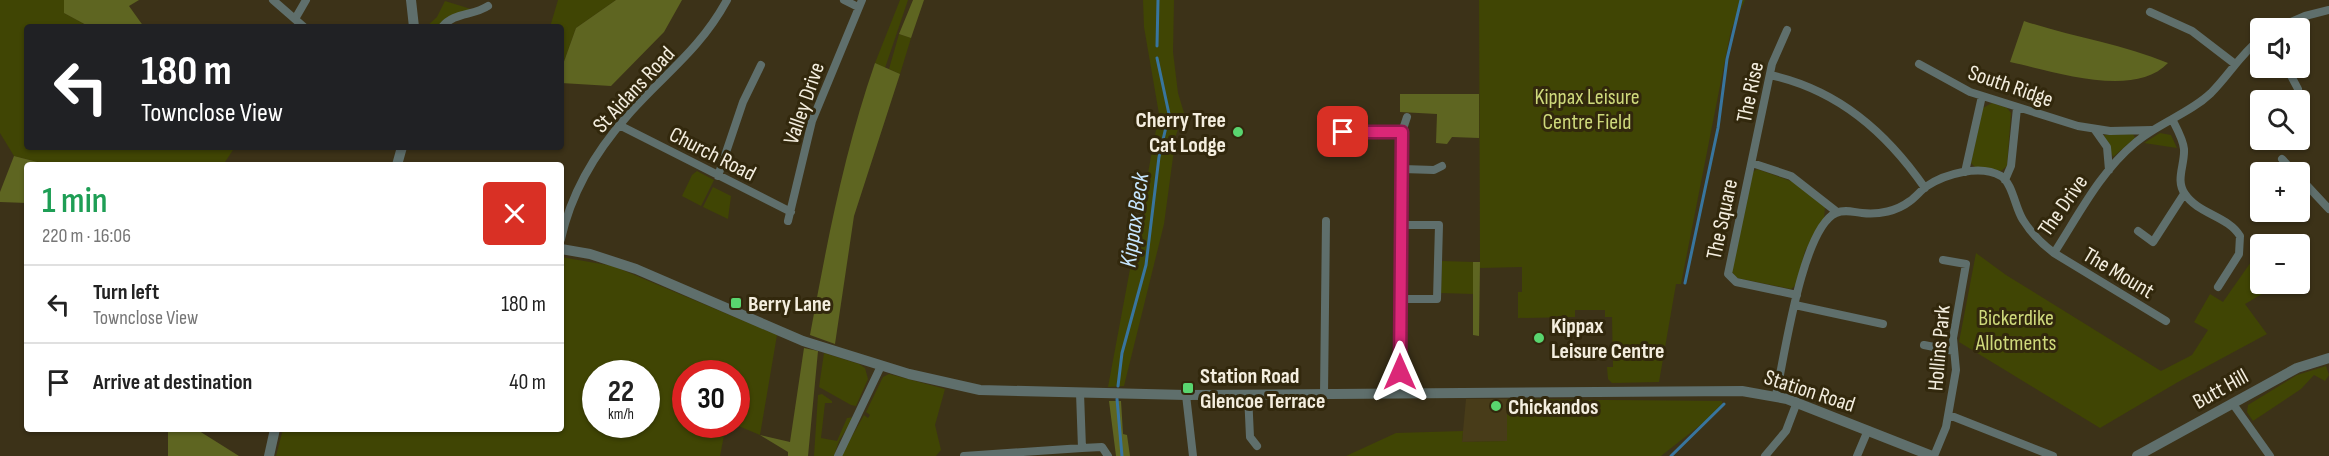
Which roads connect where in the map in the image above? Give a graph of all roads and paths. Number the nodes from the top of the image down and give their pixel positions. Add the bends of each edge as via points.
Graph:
1 (273, 0) edge
2 (306, 0) edge
3 (411, 0) edge
4 (727, 0) edge
5 (844, 0) edge
6 (860, 4) edge
7 (488, 6) dead end
8 (2328, 9) edge
9 (2150, 12) dead end
10 (2298, 18) edge
11 (295, 19) junction
12 (301, 24) edge
13 (414, 24) edge
14 (446, 24) edge
15 (1787, 30) dead end
16 (2250, 49) edge
17 (1919, 64) dead end
18 (2235, 64) junction
19 (761, 65) dead end
20 (1770, 75) junction
21 (2292, 78) edge
22 (2298, 88) dead end
23 (1982, 96) junction
24 (2017, 108) junction
25 (1407, 117) dead end
26 (2172, 119) junction
27 (619, 125) junction
28 (2095, 130) junction
29 (2152, 130) junction
30 (1402, 132) junction
31 (1328, 139) dead end
32 (2282, 159) dead end
33 (2285, 162) edge
34 (1752, 163) junction
35 (1442, 166) dead end
36 (1403, 169) junction
37 (2109, 170) junction
38 (1965, 172) junction
39 (718, 176) junction
40 (2005, 180) junction
41 (1925, 188) junction
42 (2310, 189) edge
43 (2184, 194) junction
44 (2329, 209) edge
45 (1837, 212) junction
46 (789, 217) joint
47 (1326, 221) dead end
48 (564, 225) edge
49 (1401, 225) junction
50 (2138, 231) dead end
51 (564, 250) edge
52 (2054, 253) junction
53 (1943, 260) dead end
54 (2218, 287) dead end
55 (1400, 299) junction
56 (1796, 300) junction
57 (2166, 321) dead end
58 (1883, 324) dead end
59 (1924, 345) dead end
60 (1954, 351) junction
61 (2327, 359) edge
62 (881, 366) junction
63 (1400, 392) junction
64 (1080, 393) junction
65 (1248, 394) junction
66 (1324, 394) junction
67 (1186, 395) junction
68 (1776, 395) junction
69 (1797, 402) junction
70 (2233, 404) junction
71 (1949, 415) junction
72 (1868, 430) junction
73 (274, 432) edge
74 (1257, 446) dead end
75 (1082, 448) junction
76 (269, 456) edge
77 (838, 456) edge
78 (964, 456) edge
79 (1108, 456) edge
80 (1192, 456) edge
81 (1765, 456) edge
82 (1857, 456) edge
83 (1933, 456) edge
84 (2053, 456) edge
85 (2137, 456) edge
86 (2270, 456) edge

1 - 11 street
2 - 11 street
3 - 13 street
4 - 27 street, St Aidans Road via 693,50
5 - 6 street
6 - 46 street, Valley Drive via 812,121
7 - 14 street via 476,13 456,16
8 - 10 street
9 - 18 street via 2192,31
11 - 12 street
15 - 20 street, The Rise
16 - 18 street, The Drive
17 - 23 street, South Ridge
18 - 26 street, The Drive via 2211,93
19 - 39 street via 743,102
20 - 34 street, The Rise
20 - 41 street via 1818,91 1850,109 1893,145
21 - 22 street
23 - 24 street, South Ridge
23 - 38 street
24 - 28 street, South Ridge
24 - 40 street via 2011,166
25 - 30 street
26 - 29 street, The Drive
26 - 43 street via 2184,148 2180,178
27 - 39 street, Church Road
27 - 48 street, St Aidans Road via 578,189
28 - 29 street, South Ridge
28 - 37 street via 2107,147
29 - 37 street, The Drive
30 - 31 street via 1349,131
30 - 36 street
32 - 33 street
34 - 45 street, The Square via 1796,180
34 - 56 street, The Square via 1729,276 1736,282
35 - 36 street via 1434,170
36 - 49 street
37 - 52 street, The Drive
38 - 40 street via 1994,174
38 - 41 street
39 - 46 street, Church Road
40 - 52 street, The Drive via 2023,221
41 - 45 street via 1889,211
42 - 44 street
43 - 50 street via 2153,242
43 - 54 street via 2240,236 2239,254
45 - 56 street via 1815,239
47 - 66 street
49 - 55 street
49 - 55 street via 1439,225 1437,299
51 - 62 street via 616,261 803,341
52 - 57 street, The Mount
53 - 60 street, Hollins Park via 1966,264
55 - 63 street
56 - 58 street
56 - 68 street
59 - 60 street
60 - 71 street, Hollins Park via 1956,370
61 - 70 street, Butt Hill via 2297,368
62 - 64 street, Station Road via 980,390
62 - 77 street
63 - 66 street, Station Road
63 - 68 street, Station Road via 1712,390
64 - 67 street, Station Road
64 - 75 street
65 - 66 street, Station Road
65 - 67 street, Station Road
65 - 74 street via 1250,437
67 - 80 street
68 - 69 street, Station Road
69 - 72 street, Station Road
69 - 81 street via 1785,431
70 - 85 street, Butt Hill
70 - 86 street
71 - 83 street, Hollins Park
71 - 84 street
72 - 82 street
72 - 83 street, Station Road
73 - 76 street
75 - 78 street
75 - 79 street via 1102,447

